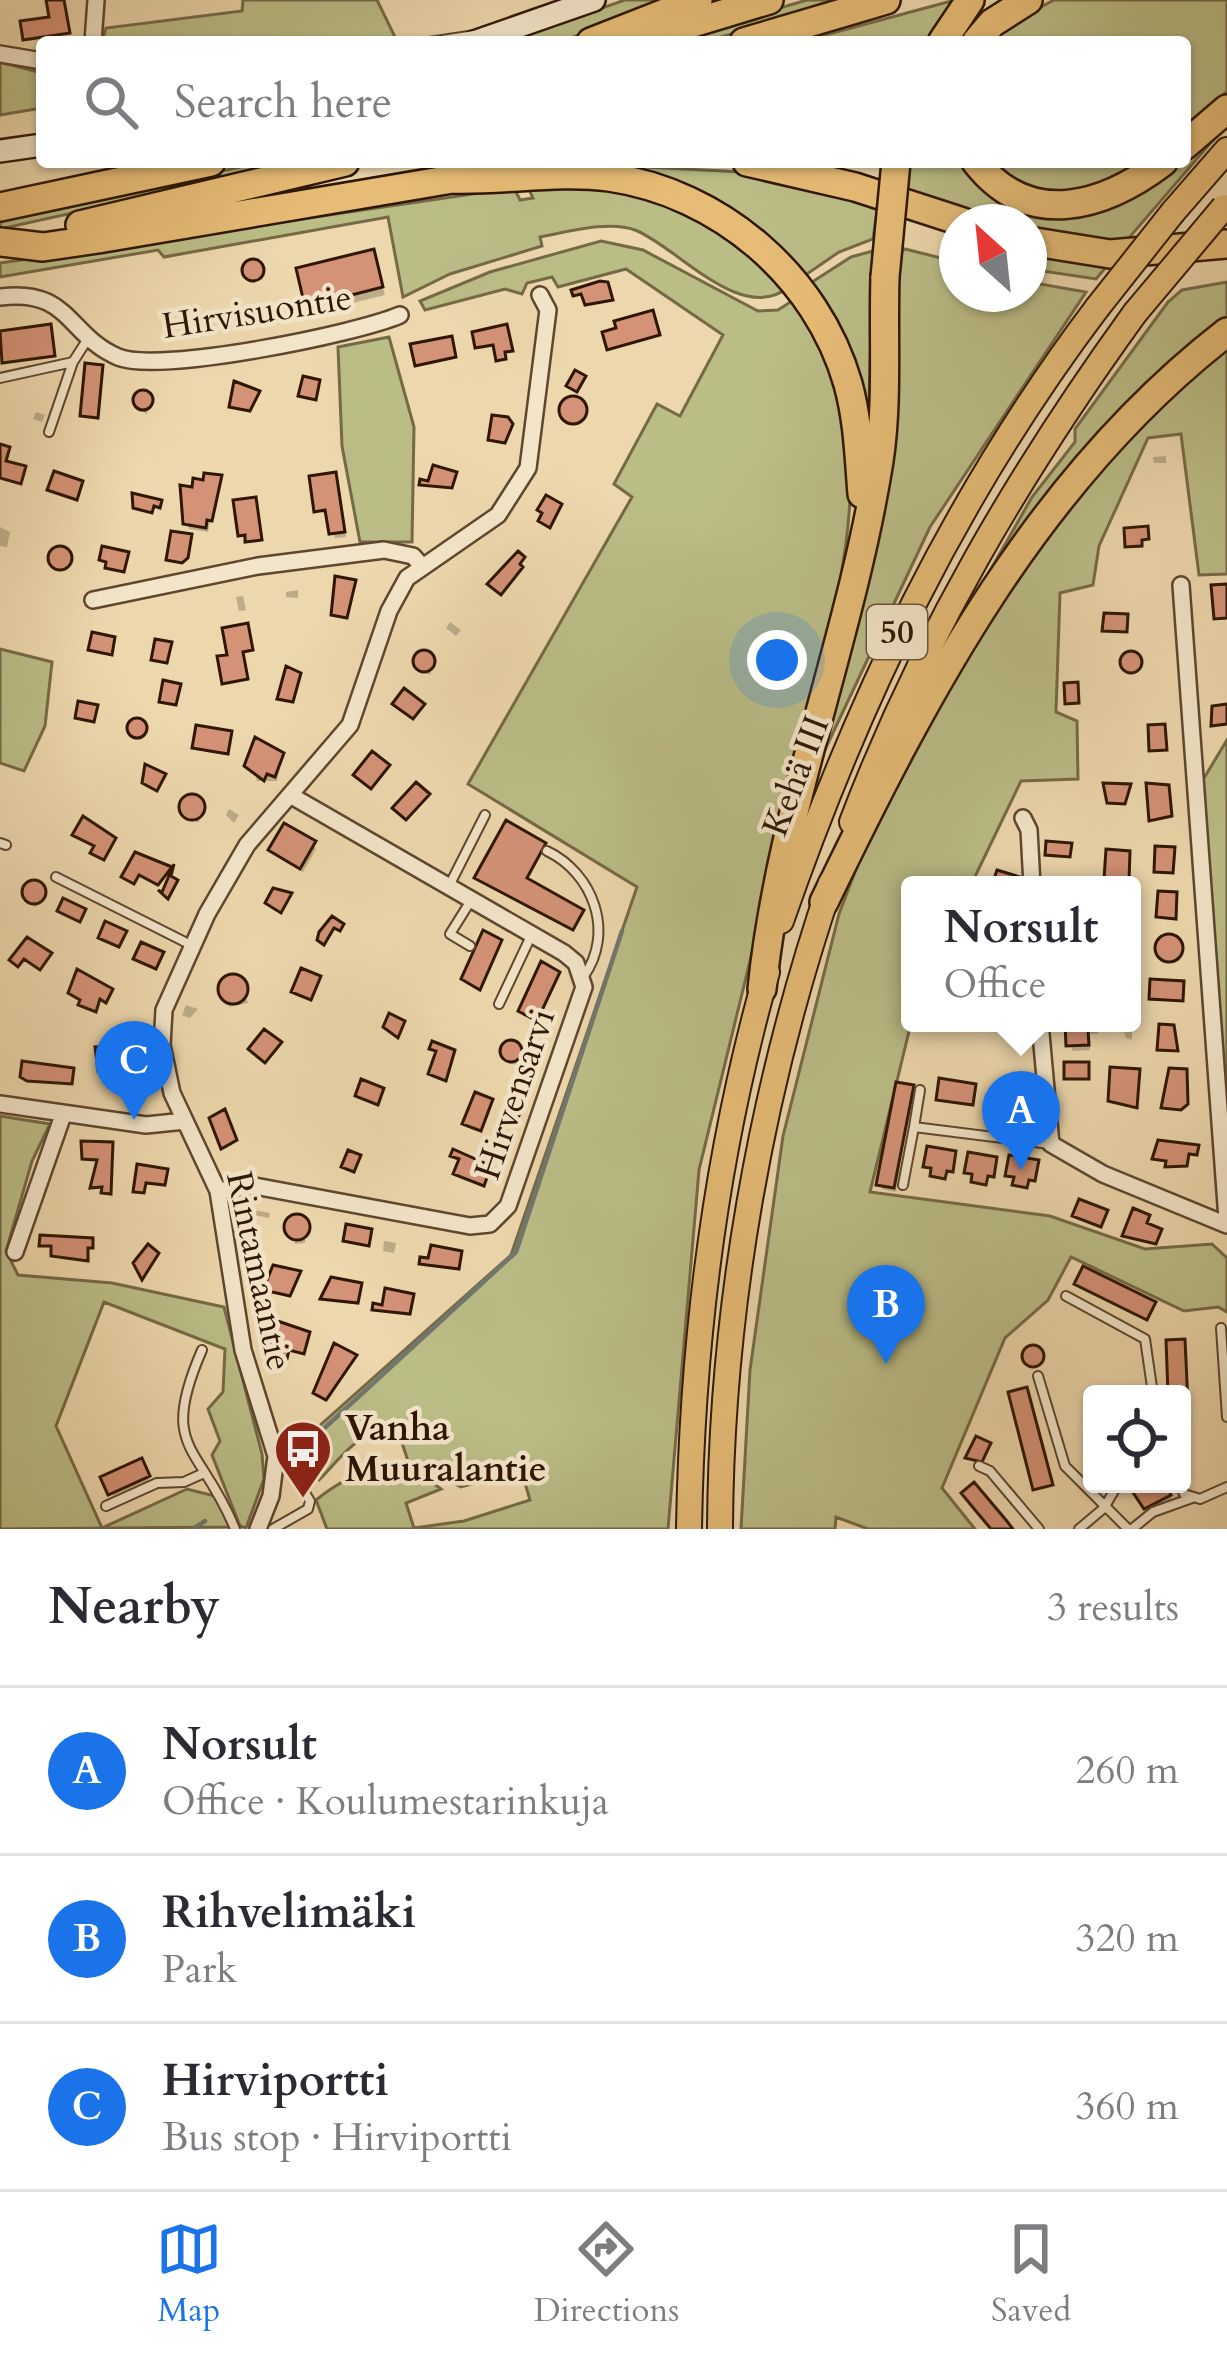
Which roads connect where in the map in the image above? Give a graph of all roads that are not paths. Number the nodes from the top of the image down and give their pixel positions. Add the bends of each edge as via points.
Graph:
1 (96, 0) edge
2 (594, 0) edge
3 (698, 0) edge
4 (769, 0) edge
5 (886, 0) edge
6 (970, 0) edge
7 (1028, 0) edge
8 (93, 36) edge
9 (492, 36) edge
10 (606, 36) edge
11 (650, 36) edge
12 (765, 36) edge
13 (946, 36) edge
14 (981, 36) edge
15 (0, 54) edge
16 (36, 60) edge
17 (1227, 110) edge
18 (1191, 140) edge
19 (36, 146) edge
20 (1227, 150) edge
21 (0, 152) edge
22 (184, 168) edge
23 (319, 168) edge
24 (513, 168) edge
25 (773, 168) edge
26 (895, 168) edge
27 (982, 168) edge
28 (1153, 168) edge
29 (452, 178) junction
30 (1226, 206) edge
31 (0, 207) edge
32 (939, 214) edge
33 (0, 242) edge
34 (1047, 244) edge
35 (1227, 244) edge
36 (539, 295) dead end
37 (0, 297) edge
38 (400, 315) dead end
39 (1227, 332) edge
40 (90, 335) junction
41 (73, 362) junction
42 (0, 378) edge
43 (50, 433) dead end
44 (865, 517) junction
45 (421, 565) junction
46 (1181, 585) dead end
47 (93, 600) dead end
48 (290, 795) junction
49 (485, 814) dead end
50 (1022, 818) dead end
51 (547, 850) dead end
52 (1032, 876) edge
53 (56, 877) dead end
54 (448, 888) junction
55 (471, 901) junction
56 (824, 902) junction
57 (532, 935) junction
58 (193, 945) junction
59 (470, 946) dead end
60 (583, 977) junction
61 (762, 989) junction
62 (499, 1004) dead end
63 (1041, 1032) edge
64 (920, 1090) dead end
65 (0, 1104) edge
66 (63, 1115) junction
67 (185, 1121) junction
68 (914, 1127) junction
69 (1051, 1144) junction
70 (903, 1185) dead end
71 (218, 1191) junction
72 (1227, 1222) edge
73 (15, 1252) dead end
74 (1066, 1297) dead end
75 (1222, 1328) dead end
76 (202, 1350) dead end
77 (1038, 1376) dead end
78 (1152, 1385) edge
79 (1227, 1418) edge
80 (276, 1456) junction
81 (979, 1466) dead end
82 (204, 1473) junction
83 (1227, 1487) edge
84 (1113, 1493) edge
85 (1188, 1493) edge
86 (1192, 1498) junction
87 (106, 1506) dead end
88 (1104, 1508) junction
89 (235, 1529) edge
90 (258, 1529) edge
91 (273, 1529) edge
92 (689, 1529) edge
93 (721, 1529) edge
94 (1039, 1529) edge
95 (1078, 1529) edge
96 (1131, 1529) edge

1 - 8 street
2 - 9 main road
3 - 10 highway
4 - 11 highway
5 - 12 highway
6 - 13 highway
7 - 14 highway
15 - 16 street
17 - 18 highway
19 - 21 main road
20 - 61 highway, Kehä III / 50, bridge via 1097,308 992,456 886,652 818,814
22 - 31 highway
23 - 33 highway
24 - 29 highway
25 - 32 highway
26 - 44 highway, bridge via 879,459
27 - 28 highway via 1006,190 1060,207 1102,200
29 - 33 highway via 80,242
29 - 44 highway via 575,174 640,184 713,214 781,267 829,334 850,392
30 - 56 highway, Kehä III / 50, bridge via 1135,313 1053,428 964,577 874,764
34 - 35 highway via 1110,254
36 - 45 street, Rintamaantie via 548,310 528,468 498,515
37 - 40 street, Hirvisuontie via 41,298
38 - 40 street, Hirvisuontie via 276,345 171,358 121,358
39 - 56 highway via 1112,436 1030,536 928,694
40 - 41 lane
41 - 42 lane
41 - 43 lane
44 - 61 highway via 769,922
45 - 47 street via 384,550
45 - 48 street, Rintamaantie via 389,611 350,725
46 - 72 street
48 - 54 street, Hirvensarvi
48 - 58 street, Rintamaantie via 247,845
49 - 54 lane
50 - 52 street
51 - 60 lane via 572,863 602,928
53 - 58 lane
54 - 55 street, Hirvensarvi
55 - 57 street, Hirvensarvi
55 - 59 lane via 450,934
56 - 93 highway, Kehä III / 50 via 755,1182 733,1337
57 - 60 street, Hirvensarvi via 564,953
57 - 62 lane
58 - 67 street, Rintamaantie via 162,1027 172,1094
60 - 71 street, Hirvensarvi via 508,1206 490,1224 254,1186
61 - 92 highway, Kehä III / 50 via 710,1246
63 - 69 street
64 - 68 lane
65 - 66 street
66 - 67 street
66 - 73 street
67 - 71 street, Rintamaantie
68 - 69 lane
68 - 70 lane
69 - 72 street via 1103,1174
71 - 80 street, Rintamaantie via 243,1350
74 - 78 lane via 1145,1339
75 - 79 lane
76 - 82 lane via 181,1399 181,1426
77 - 88 lane via 1065,1466
80 - 90 street, Rintamaantie
80 - 91 lane via 310,1501
81 - 94 lane
82 - 87 lane
82 - 89 lane
83 - 86 lane
84 - 88 lane
85 - 86 lane
86 - 96 lane
88 - 95 lane
88 - 96 lane

